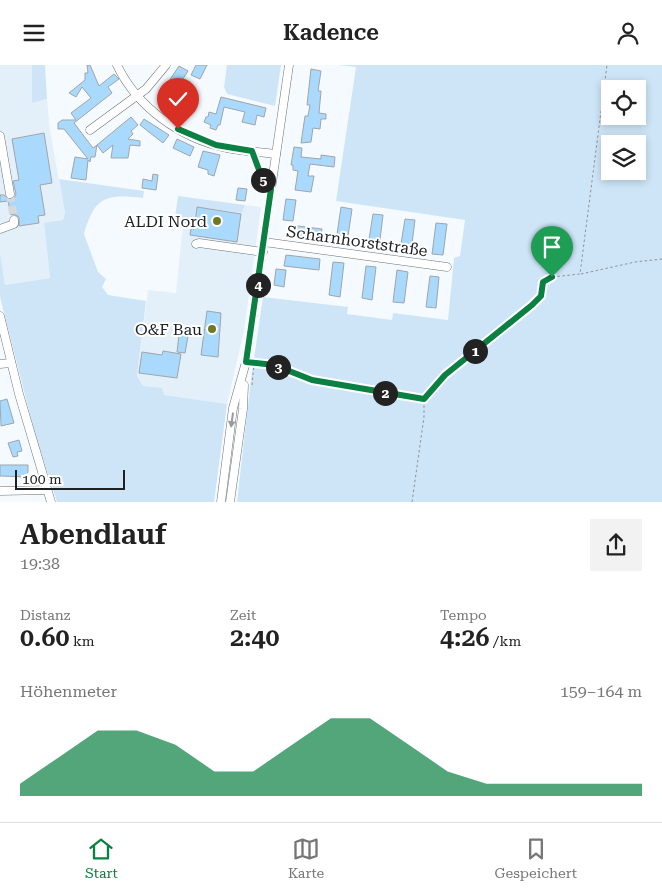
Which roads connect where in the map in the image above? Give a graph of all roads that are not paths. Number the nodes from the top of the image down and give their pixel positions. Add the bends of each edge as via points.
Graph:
1 (117, 65) edge
2 (166, 65) edge
3 (289, 65) edge
4 (137, 95) junction
5 (90, 130) dead end
6 (0, 135) edge
7 (276, 154) junction
8 (10, 194) tunnel mouth
9 (14, 220) dead end
10 (0, 229) edge
11 (264, 242) junction
12 (196, 244) dead end
13 (263, 252) junction
14 (447, 267) dead end
15 (0, 317) edge
16 (11, 363) junction
17 (0, 364) edge
18 (244, 373) junction
19 (47, 490) junction
20 (0, 491) edge
21 (51, 502) edge
22 (221, 502) edge
23 (230, 502) edge

1 - 4 street
2 - 4 street via 158,77
3 - 7 street
4 - 5 street
4 - 7 street via 167,122 193,136 226,148
6 - 8 street
7 - 11 street
9 - 10 street via 11,226
11 - 13 street
11 - 14 street, Scharnhorststraße
12 - 13 street
13 - 18 street
15 - 16 street
16 - 17 street
16 - 19 street
18 -> 22 street via 233,408
18 - 23 street via 243,409
19 - 20 street
19 - 21 street

